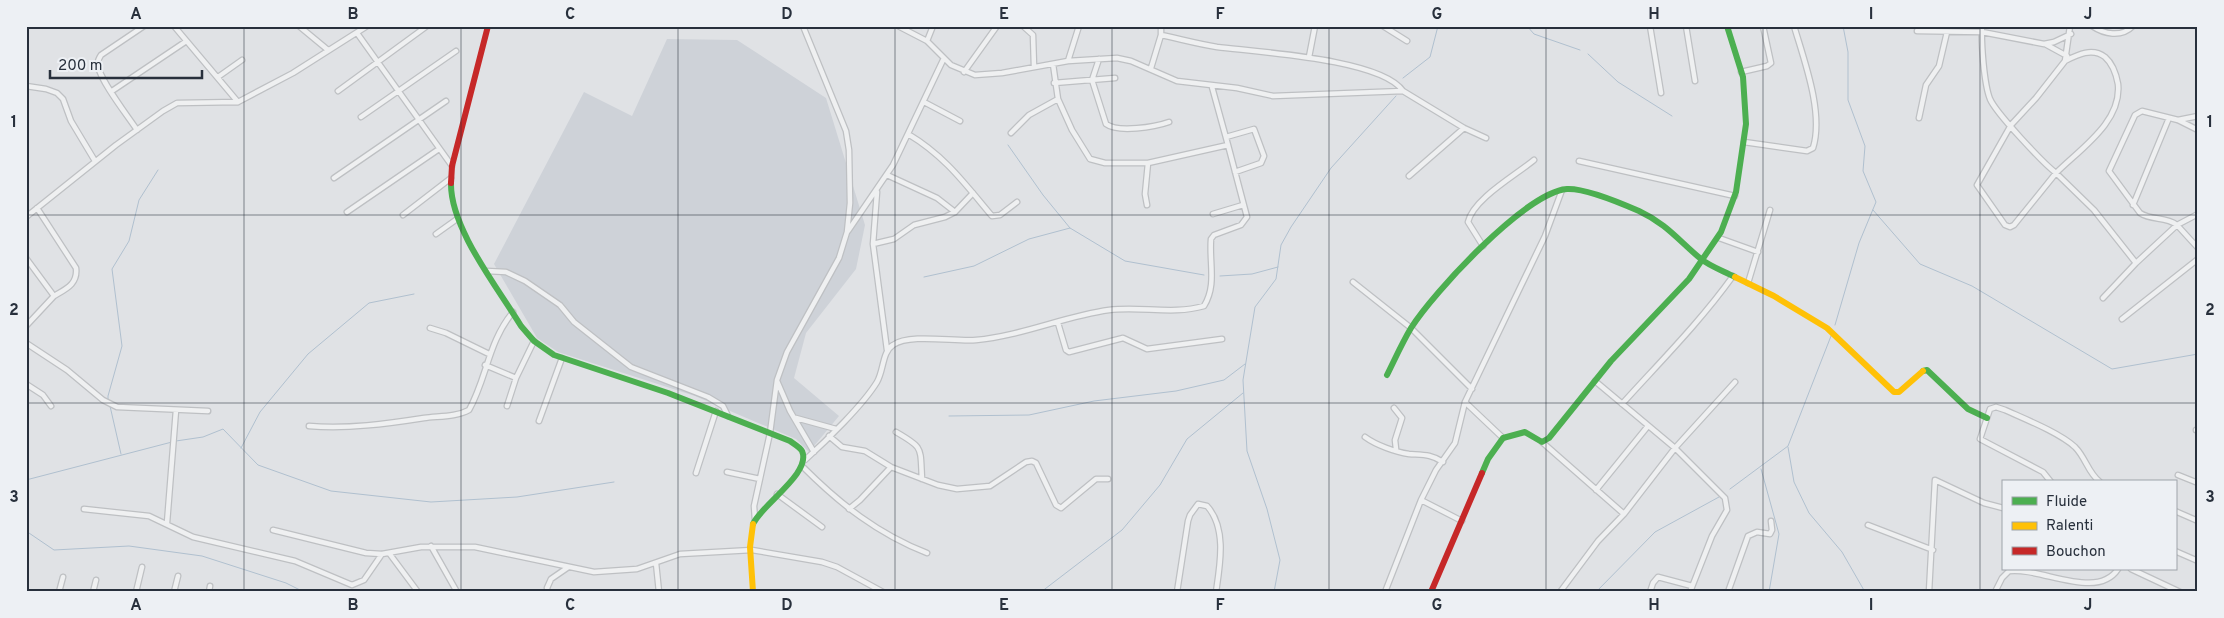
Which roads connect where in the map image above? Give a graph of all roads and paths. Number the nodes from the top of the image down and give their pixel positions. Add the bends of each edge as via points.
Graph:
1 (144, 26) edge
2 (174, 26) edge
3 (300, 26) edge
4 (367, 26) edge
5 (427, 26) edge
6 (488, 26) edge
7 (803, 26) edge
8 (898, 26) edge
9 (933, 26) edge
10 (997, 26) edge
11 (1023, 26) edge
12 (1078, 26) edge
13 (1161, 26) edge
14 (1315, 26) edge
15 (1383, 26) edge
16 (1650, 26) edge
17 (1686, 26) edge
18 (1727, 26) edge
19 (1763, 26) edge
20 (1794, 26) edge
21 (1982, 26) edge
22 (2070, 26) edge
23 (2092, 26) edge
24 (2133, 26) edge
25 (1917, 31) dead end
26 (1948, 32) junction
27 (1982, 32) junction
28 (357, 33) junction
29 (2071, 34) junction
30 (1161, 35) junction
31 (927, 41) junction
32 (1407, 41) dead end
33 (185, 42) junction
34 (2044, 44) junction
35 (328, 50) junction
36 (456, 50) dead end
37 (1309, 57) junction
38 (944, 58) junction
39 (1098, 59) junction
40 (2066, 59) junction
41 (242, 60) dead end
42 (1068, 61) junction
43 (378, 62) junction
44 (1053, 64) junction
45 (1034, 67) junction
46 (1152, 68) junction
47 (964, 72) junction
48 (1741, 72) junction
49 (218, 77) junction
50 (1115, 78) dead end
51 (1092, 80) junction
52 (1695, 81) dead end
53 (1054, 83) junction
54 (26, 86) edge
55 (1212, 87) junction
56 (398, 90) junction
57 (338, 91) dead end
58 (1403, 91) junction
59 (112, 92) junction
60 (1661, 94) dead end
61 (1058, 99) junction
62 (446, 101) dead end
63 (238, 102) junction
64 (924, 102) junction
65 (2198, 116) edge
66 (360, 117) dead end
67 (1919, 118) dead end
68 (2170, 118) junction
69 (420, 119) junction
70 (2178, 120) junction
71 (960, 121) dead end
72 (1169, 122) dead end
73 (2011, 125) junction
74 (1464, 128) junction
75 (137, 130) junction
76 (2198, 130) edge
77 (1012, 133) dead end
78 (908, 134) junction
79 (1226, 137) junction
80 (1486, 138) dead end
81 (1744, 142) junction
82 (1228, 145) junction
83 (439, 149) junction
84 (1534, 160) dead end
85 (95, 161) junction
86 (1579, 161) dead end
87 (1148, 164) junction
88 (452, 166) junction
89 (1235, 172) junction
90 (2056, 173) junction
91 (887, 175) junction
92 (1409, 176) dead end
93 (334, 178) dead end
94 (451, 178) junction
95 (1563, 189) junction
96 (877, 190) junction
97 (973, 194) junction
98 (1735, 196) junction
99 (1017, 202) dead end
100 (1147, 205) dead end
101 (1243, 205) junction
102 (2133, 205) junction
103 (37, 208) junction
104 (1770, 210) dead end
105 (347, 212) dead end
106 (954, 212) junction
107 (27, 214) edge
108 (1213, 214) dead end
109 (2198, 214) edge
110 (403, 215) dead end
111 (457, 219) junction
112 (2177, 226) junction
113 (847, 232) junction
114 (436, 234) dead end
115 (1719, 238) junction
116 (873, 244) junction
117 (1483, 246) junction
118 (2198, 248) edge
119 (1758, 252) junction
120 (26, 258) edge
121 (2198, 260) edge
122 (1703, 261) junction
123 (2136, 263) junction
124 (487, 271) junction
125 (1733, 276) junction
126 (1353, 282) dead end
127 (1748, 283) junction
128 (54, 296) junction
129 (2104, 298) dead end
130 (513, 312) junction
131 (2122, 320) dead end
132 (1058, 323) junction
133 (26, 326) edge
134 (430, 328) dead end
135 (1410, 328) junction
136 (1222, 339) dead end
137 (534, 341) junction
138 (26, 343) edge
139 (887, 350) junction
140 (489, 354) junction
141 (562, 358) junction
142 (484, 366) junction
143 (1387, 374) dead end
144 (516, 378) junction
145 (777, 380) junction
146 (1596, 381) junction
147 (1735, 382) dead end
148 (26, 384) edge
149 (1472, 389) junction
150 (1465, 402) junction
151 (1622, 404) junction
152 (51, 406) dead end
153 (507, 406) dead end
154 (1394, 408) dead end
155 (176, 410) junction
156 (208, 411) dead end
157 (716, 412) junction
158 (728, 416) junction
159 (796, 418) junction
160 (1987, 418) junction
161 (539, 421) dead end
162 (309, 426) dead end
163 (1648, 426) junction
164 (836, 429) junction
165 (896, 432) dead end
166 (770, 433) junction
167 (829, 436) junction
168 (1365, 437) dead end
169 (1503, 438) junction
170 (1542, 442) junction
171 (1675, 448) junction
172 (1396, 449) junction
173 (814, 452) junction
174 (1443, 462) junction
175 (804, 464) junction
176 (891, 467) junction
177 (727, 472) dead end
178 (696, 473) dead end
179 (2178, 475) dead end
180 (922, 478) junction
181 (760, 479) junction
182 (1108, 480) dead end
183 (2049, 480) edge
184 (2097, 480) edge
185 (2198, 483) edge
186 (1596, 490) junction
187 (778, 494) junction
188 (1421, 500) junction
189 (2002, 508) edge
190 (84, 509) dead end
191 (849, 509) junction
192 (2176, 511) edge
193 (1624, 514) junction
194 (755, 520) junction
195 (1771, 520) dead end
196 (1462, 521) junction
197 (2198, 521) edge
198 (167, 524) junction
199 (1868, 525) dead end
200 (822, 527) dead end
201 (273, 530) dead end
202 (431, 546) junction
203 (752, 550) junction
204 (1933, 550) junction
205 (2176, 551) edge
206 (390, 553) junction
207 (927, 553) dead end
208 (382, 554) junction
209 (2198, 561) edge
210 (656, 563) junction
211 (142, 566) dead end
212 (568, 568) junction
213 (2028, 570) edge
214 (2028, 570) edge
215 (2117, 570) edge
216 (2133, 570) edge
217 (178, 576) dead end
218 (62, 577) dead end
219 (96, 580) dead end
220 (210, 586) dead end
221 (1691, 589) edge
222 (59, 592) edge
223 (93, 592) edge
224 (136, 592) edge
225 (174, 592) edge
226 (209, 592) edge
227 (418, 592) edge
228 (457, 592) edge
229 (548, 592) edge
230 (659, 592) edge
231 (753, 592) edge
232 (883, 592) edge
233 (1177, 592) edge
234 (1216, 592) edge
235 (1385, 592) edge
236 (1431, 592) edge
237 (1560, 592) edge
238 (1650, 592) edge
239 (1728, 592) edge
240 (1929, 592) edge
241 (1995, 592) edge
242 (2180, 592) edge

1 - 59 street via 98,60
2 - 33 street
3 - 35 street
4 - 28 street
5 - 43 street
6 - 88 street
7 - 113 street via 846,131 850,203
8 - 31 street
9 - 31 street
10 - 47 street
11 - 45 street via 1033,35
12 - 42 street
13 - 30 street
14 - 37 street
15 - 32 street
16 - 60 street
17 - 52 street
18 - 48 street
19 - 48 street via 1771,63
20 - 81 street via 1813,99 1816,139 1813,148 1807,151
21 - 27 street
22 - 29 street
23 - 24 street via 2101,32 2116,34
25 - 26 street
26 - 27 street
26 - 67 street via 1940,66 1926,85
27 - 34 street
27 - 73 street via 1990,98
28 - 35 street
28 - 43 street
29 - 34 street
29 - 40 street
30 - 37 street via 1214,46
30 - 46 street
31 - 38 street
33 - 49 street
33 - 59 street
34 - 40 street
35 - 63 street
36 - 56 street
37 - 58 street via 1338,62 1392,79
38 - 47 street
38 - 64 street
39 - 42 street
39 - 46 street via 1117,58
39 - 51 street
40 - 73 street
40 - 90 street via 2090,52 2101,54 2110,61 2116,73 2119,91 2117,105 2104,126
41 - 49 street
42 - 44 street
43 - 56 street
43 - 57 street
44 - 45 street
44 - 53 street
45 - 47 street via 984,75
46 - 55 street via 1177,81
48 - 81 street via 1746,118
49 - 63 street
50 - 51 street
51 - 53 street
51 - 72 street via 1103,118 1112,128 1156,126
53 - 61 street
54 - 85 street via 46,89 63,99 71,122
55 - 58 street via 1291,97 1331,92
55 - 79 street
56 - 66 street
56 - 69 street
58 - 74 street
59 - 75 street
61 - 77 street via 1029,116
61 - 87 street via 1090,160
62 - 69 street
63 - 75 street via 177,103
64 - 71 street
64 - 78 street
65 - 70 street
68 - 70 street
68 - 102 street
68 - 102 street via 2142,111 2136,115 2111,164 2109,171
69 - 83 street
69 - 93 street
70 - 76 street
73 - 90 street
73 - 90 street via 1978,185 2005,225 2014,225
74 - 80 street
74 - 92 street
75 - 85 street
78 - 91 street
78 - 97 street via 954,169
79 - 82 street
79 - 89 street via 1254,129 1264,156 1260,163
81 - 98 street
82 - 87 street
82 - 89 street
83 - 88 street
83 - 105 street
84 - 117 street via 1469,216 1468,222
85 - 103 street
86 - 98 street
87 - 100 street
88 - 94 street
89 - 101 street
90 - 123 street via 2094,210
91 - 96 street
91 - 106 street via 937,198
94 - 110 street
94 - 111 street
95 - 117 street via 1532,204
95 - 122 street via 1585,192 1650,214
95 - 149 street via 1545,236
96 - 113 street
96 - 116 street
97 - 99 street via 992,216 997,217
97 - 106 street
98 - 115 street
101 - 108 street
101 - 132 street via 1246,220 1211,239 1213,286 1204,306 1169,310 1109,310
102 - 112 street via 2146,217 2169,220
103 - 107 street
103 - 128 street via 76,268 74,283
104 - 119 street
106 - 116 street via 914,225 885,243
109 - 112 street
111 - 114 street
111 - 124 street
112 - 118 street
112 - 123 street
113 - 145 street via 839,258 787,352
115 - 119 street
115 - 122 street
116 - 139 street
117 - 135 street via 1438,292
119 - 127 street
120 - 128 street
121 - 131 street
122 - 125 street
122 - 146 street
123 - 129 street
124 - 130 street
124 - 158 street via 506,272 525,281 560,306 574,322 631,367 708,397 723,406
125 - 127 street
125 - 151 street via 1688,334
126 - 135 street
127 - 160 street via 1827,328 1894,392 1899,392 1919,373 1927,370 1968,410
128 - 133 street
130 - 137 street
130 - 140 street via 499,331
132 - 136 street via 1069,352 1123,338 1147,349
132 - 139 street via 977,340 908,340 895,343
134 - 140 street
135 - 143 street
135 - 149 street
137 - 141 street via 547,352
137 - 144 street
138 - 155 street via 117,407
139 - 164 street via 877,381
140 - 142 street
141 - 157 street
141 - 161 street
142 - 144 street
142 - 162 street via 470,410 464,413 366,426
144 - 153 street
145 - 159 street via 786,404
145 - 166 street
146 - 151 street
146 - 170 street via 1557,430
147 - 171 street
148 - 152 street via 43,395
149 - 150 street
150 - 169 street
150 - 174 street via 1455,443
151 - 163 street
154 - 172 street via 1402,418 1395,440
155 - 156 street
155 - 198 street
157 - 158 street
157 - 178 street
158 - 166 street
159 - 164 street
159 - 173 street
160 - 183 street via 1980,439 2043,472
160 - 184 street via 1990,409 1996,407 2066,441 2078,451
163 - 171 street
163 - 186 street
164 - 167 street
165 - 180 street via 917,444 921,450
166 - 175 street via 801,447
166 - 181 street
167 - 173 street
167 - 176 street via 842,447 864,451
168 - 172 street
169 - 170 street via 1525,432
169 - 196 street via 1488,459
170 - 186 street
171 - 193 street
171 - 221 street via 1727,503 1727,510 1712,536
172 - 174 street via 1410,454 1429,454
173 - 175 street
174 - 188 street
175 - 187 street
175 - 191 street
176 - 180 street
176 - 191 street
177 - 181 street
179 - 185 street
180 - 182 street via 957,489 978,489 1032,461 1036,463 1056,505 1061,508 1096,479
181 - 194 street via 754,506
186 - 193 street
187 - 194 street
187 - 200 street
188 - 196 street
188 - 235 street
189 - 204 street via 1984,503 1936,480
190 - 198 street via 149,516
191 - 207 street via 885,533
192 - 197 street
193 - 237 street via 1598,541
194 - 203 street
195 - 239 street via 1770,534 1757,532 1748,536
196 - 236 street
198 - 208 street via 193,537 295,561 352,585 364,580
199 - 204 street
201 - 208 street via 353,551
202 - 206 street
202 - 212 street via 475,546
202 - 228 street
203 - 210 street via 680,554
203 - 231 street
203 - 232 street via 822,562
204 - 240 street
205 - 209 street
206 - 208 street
206 - 227 street
210 - 212 street via 637,569 594,572
210 - 230 street
211 - 224 street
212 - 229 street via 551,579
213 - 215 street via 2092,585 2108,580
214 - 241 street via 2009,571
216 - 242 street
217 - 225 street
218 - 222 street
219 - 223 street
220 - 226 street
221 - 238 street via 1658,577
233 - 234 street via 1188,521 1198,504 1207,506 1218,524 1220,546

